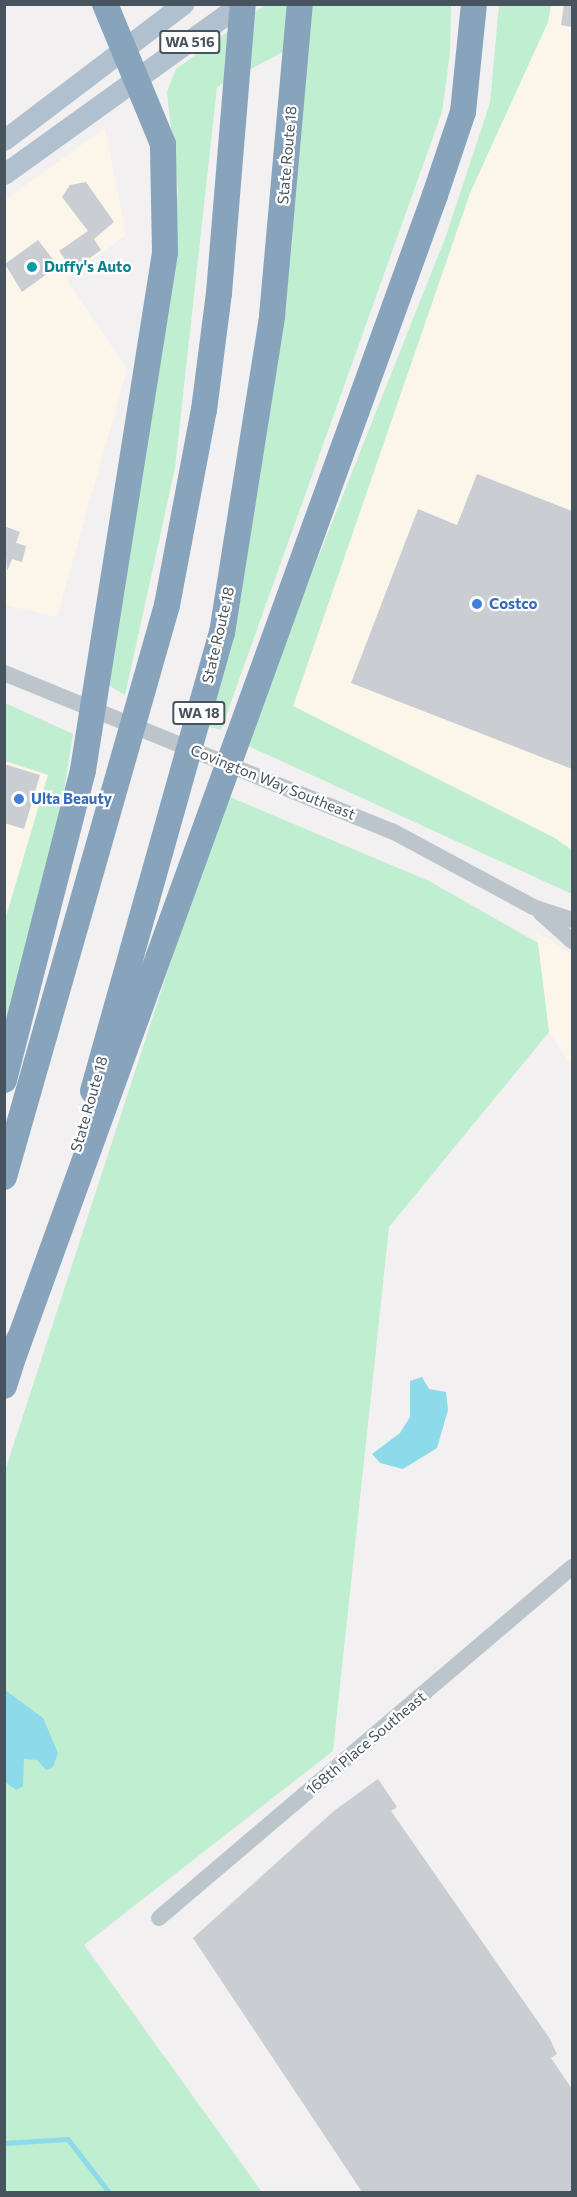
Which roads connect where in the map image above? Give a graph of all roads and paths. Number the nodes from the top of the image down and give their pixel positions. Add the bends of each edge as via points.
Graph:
1 (105, 4) edge
2 (183, 4) edge
3 (242, 4) edge
4 (300, 4) edge
5 (474, 4) edge
6 (122, 48) junction
7 (139, 79) junction
8 (4, 140) edge
9 (4, 174) edge
10 (4, 673) edge
11 (533, 907) junction
12 (573, 920) edge
13 (573, 941) edge
14 (4, 1080) edge
15 (4, 1177) edge
16 (14, 1355) junction
17 (4, 1386) edge
18 (573, 1567) edge
19 (159, 1918) dead end

1 - 6 highway
2 - 6 main road, WA 516
3 - 7 main road, WA 516
3 - 15 highway via 206,399 167,606
4 - 16 highway, State Route 18 / WA 18 via 272,316 222,633
5 - 16 highway via 463,112 435,195
6 - 7 highway
6 - 8 main road, WA 516
7 - 9 main road, WA 516
7 - 14 highway via 163,144 165,253 82,770
10 - 11 street, Covington Way Southeast via 392,831
11 - 12 street, Covington Way Southeast
11 - 13 street, Covington Way Southeast
16 - 17 highway, State Route 18 / WA 18
18 - 19 street, 168th Place Southeast

